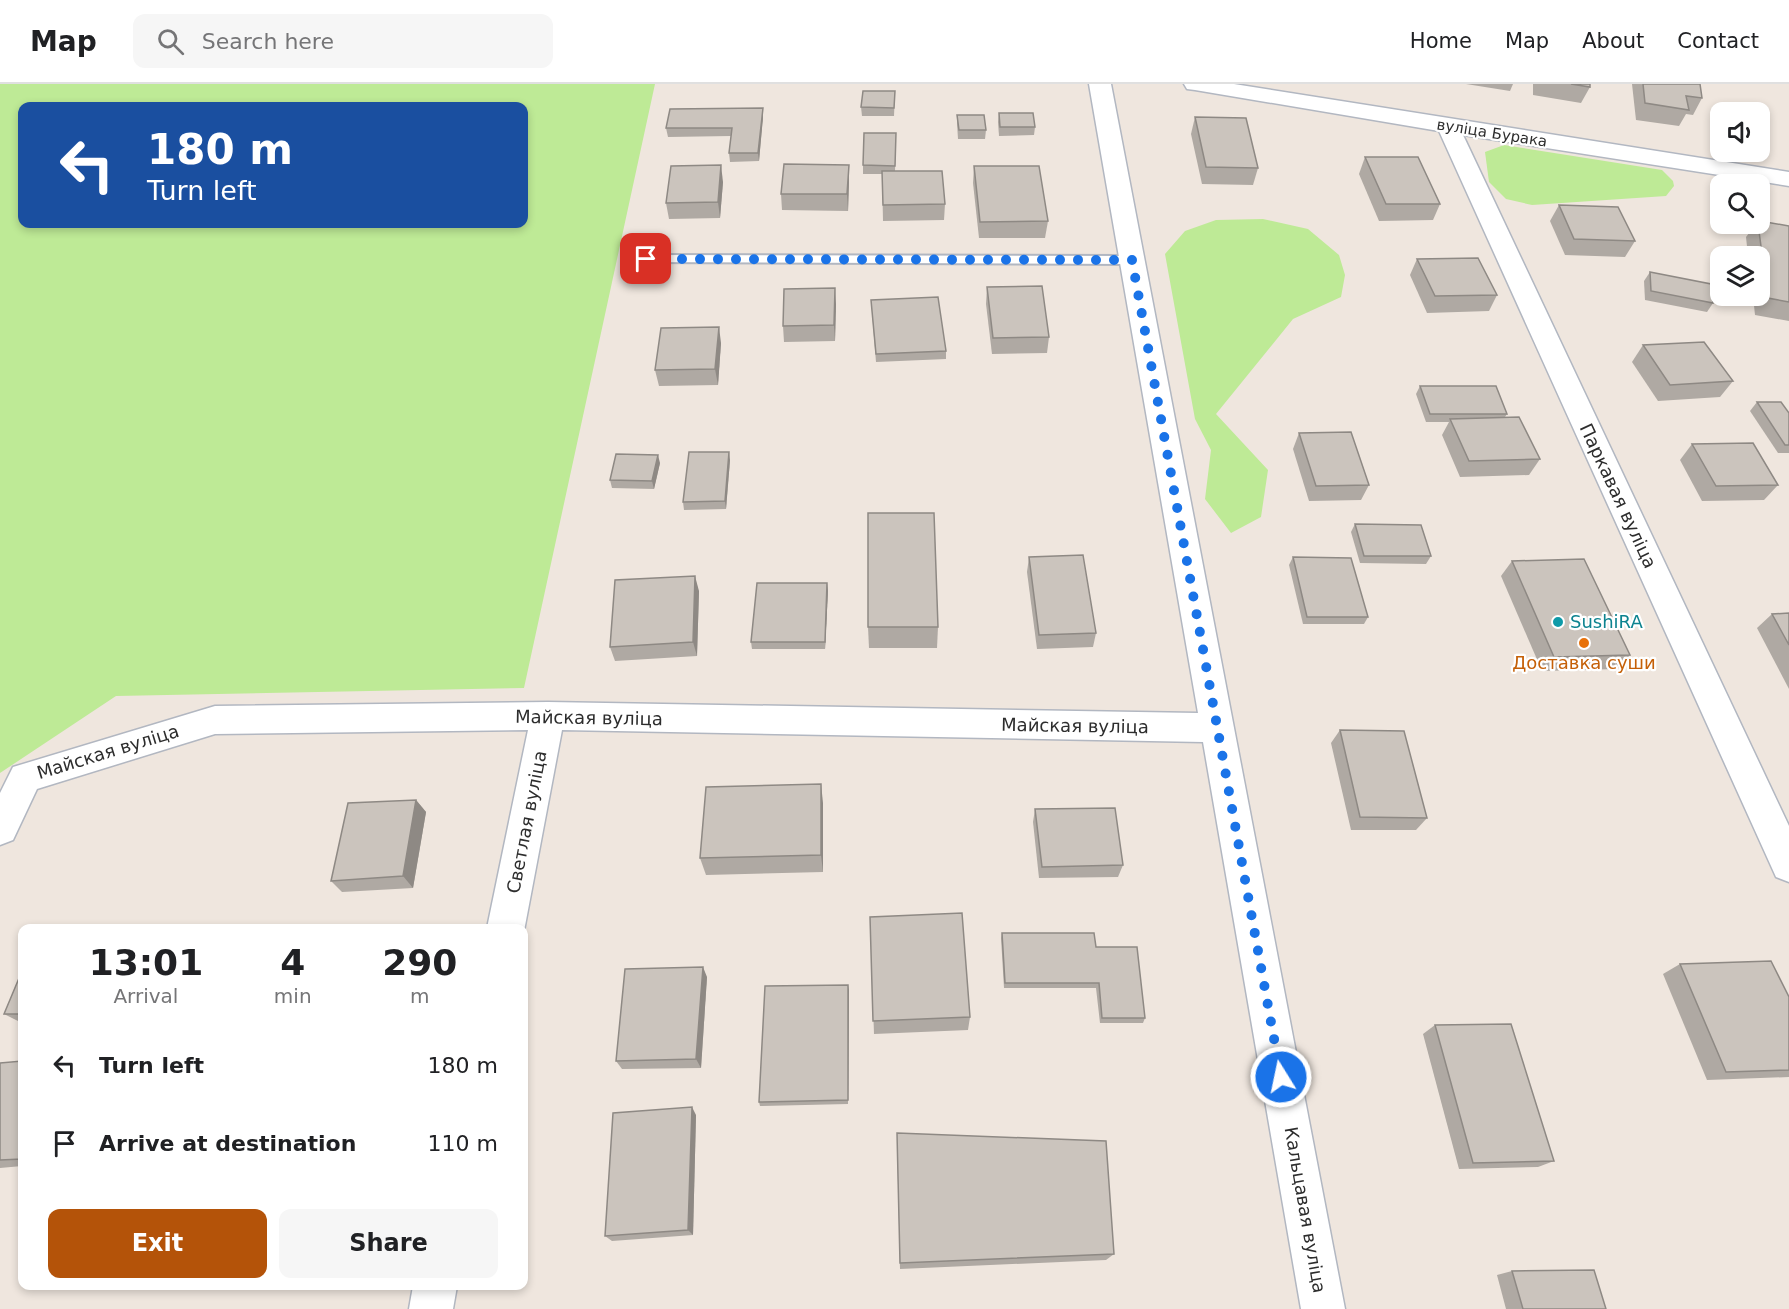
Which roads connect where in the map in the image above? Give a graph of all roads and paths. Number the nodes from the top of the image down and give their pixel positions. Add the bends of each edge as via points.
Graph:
1 (1100, 84) edge
2 (1195, 84) edge
3 (1448, 126) junction
4 (1789, 179) edge
5 (646, 259) dead end
6 (1132, 260) junction
7 (548, 716) junction
8 (1218, 729) junction
9 (0, 829) edge
10 (1789, 865) edge
11 (507, 924) edge
12 (434, 1290) edge
13 (431, 1309) edge
14 (1323, 1309) edge

1 - 6 street, Кальцавая вуліца
2 - 3 street, вуліца Бурака
3 - 4 street, вуліца Бурака
3 - 10 street, Паркавая вуліца
5 - 6 lane
6 - 8 street, Кальцавая вуліца
7 - 8 street, Майская вуліца
7 - 9 street, Майская вуліца via 215,720 25,778
7 - 11 street, Светлая вуліца
8 - 14 street, Кальцавая вуліца
12 - 13 street

